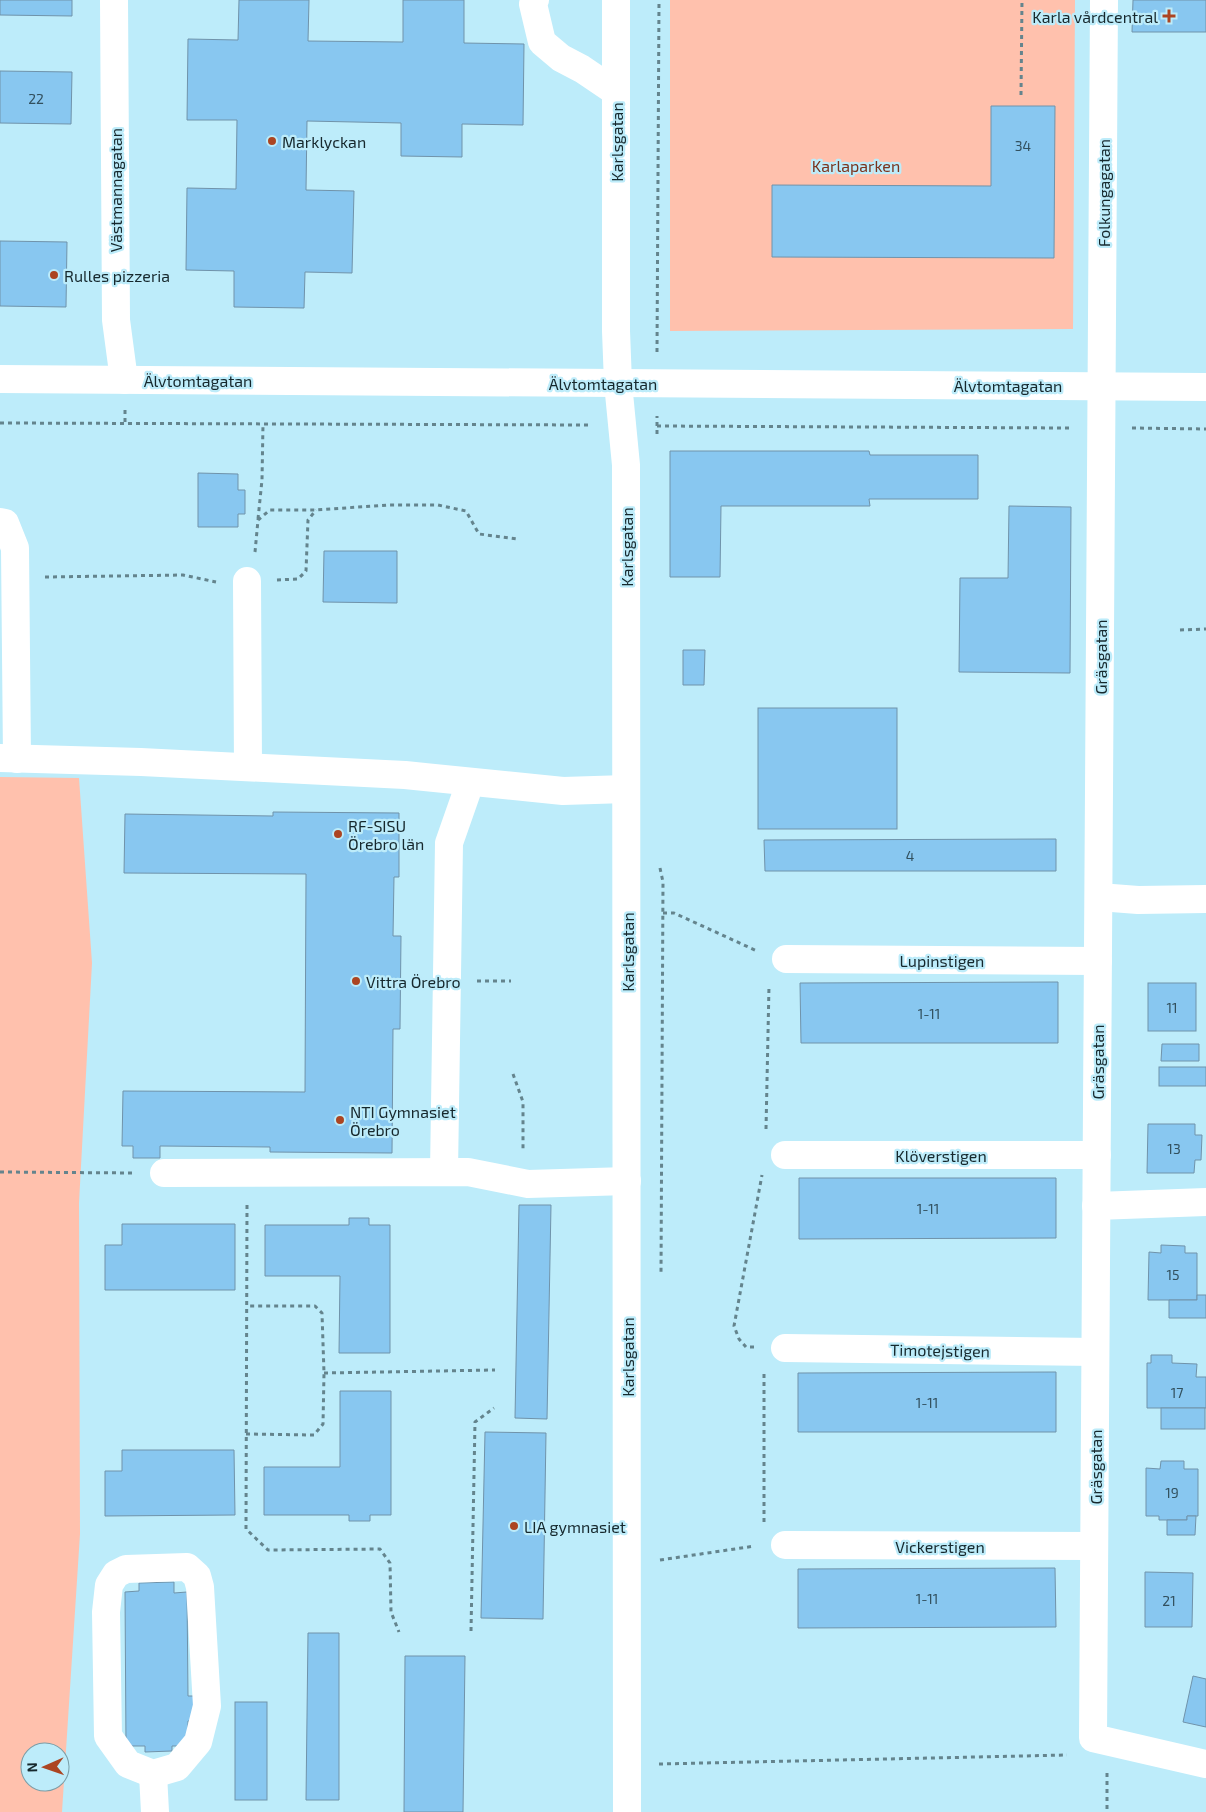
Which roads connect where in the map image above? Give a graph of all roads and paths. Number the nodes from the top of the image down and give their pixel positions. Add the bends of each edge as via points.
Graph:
1 (114, 0) edge
2 (535, 0) edge
3 (616, 0) edge
4 (659, 0) edge
5 (1022, 0) edge
6 (1104, 0) edge
7 (616, 92) junction
8 (1020, 95) dead end
9 (0, 379) edge
10 (124, 380) junction
11 (618, 383) junction
12 (657, 383) junction
13 (1102, 386) junction
14 (1206, 387) edge
15 (0, 423) edge
16 (263, 424) junction
17 (598, 425) dead end
18 (657, 426) junction
19 (1102, 428) junction
20 (1206, 429) edge
21 (657, 438) dead end
22 (316, 510) junction
23 (258, 520) junction
24 (0, 522) edge
25 (518, 539) dead end
26 (15, 577) junction
27 (247, 581) junction
28 (1206, 629) edge
29 (1180, 630) dead end
30 (8, 759) edge
31 (248, 767) junction
32 (470, 783) junction
33 (626, 789) junction
34 (1099, 898) junction
35 (1206, 899) edge
36 (663, 913) dead end
37 (778, 958) junction
38 (1098, 961) junction
39 (513, 1074) dead end
40 (1097, 1154) junction
41 (775, 1155) junction
42 (0, 1172) edge
43 (444, 1172) junction
44 (164, 1173) joint
45 (247, 1173) junction
46 (520, 1182) junction
47 (627, 1182) junction
48 (1206, 1202) edge
49 (1096, 1206) junction
50 (247, 1306) junction
51 (774, 1348) junction
52 (1095, 1352) junction
53 (495, 1370) dead end
54 (324, 1373) junction
55 (494, 1408) dead end
56 (246, 1434) junction
57 (776, 1545) junction
58 (1094, 1546) junction
59 (660, 1560) dead end
60 (471, 1631) dead end
61 (399, 1632) dead end
62 (1093, 1738) junction
63 (659, 1764) dead end
64 (1206, 1764) edge
65 (154, 1774) junction
66 (155, 1812) edge
67 (627, 1812) edge

1 - 10 street, Västmannagatan via 116,320
2 - 7 street, Karlsgatan via 533,4 542,42 561,58
3 - 7 street, Karlsgatan
4 - 12 path
5 - 8 path
6 - 13 street, Folkungagatan
7 - 11 street, Karlsgatan
9 - 10 street, Älvtomtagatan
10 - 11 street, Älvtomtagatan
11 - 12 street, Älvtomtagatan
11 - 33 street, Karlsgatan via 626,465
12 - 13 street, Älvtomtagatan
12 - 18 path
13 - 14 street, Älvtomtagatan
13 - 19 street, Gräsgatan
15 - 16 path
16 - 17 path
16 - 23 path
18 - 19 path
18 - 21 path
19 - 20 path
19 - 34 street, Gräsgatan
22 - 23 path via 270,510
22 - 25 path via 388,504 438,505 466,511 479,534
22 - 27 path via 308,520 306,571 298,579
23 - 27 path via 254,560
24 - 26 street via 6,524 15,548
26 - 27 path via 183,575 217,582
26 - 30 street
27 - 31 street
28 - 29 path
30 - 31 street
31 - 32 street via 405,775
32 - 33 street via 563,791
32 - 43 street via 449,843
33 - 47 street, Karlsgatan
34 - 35 street
34 - 38 street, Gräsgatan
36 - 37 path via 674,913
37 - 38 street, Lupinstigen
37 - 41 path
38 - 40 street, Gräsgatan
39 - 46 path via 523,1102
40 - 41 street, Klöverstigen
40 - 49 street, Gräsgatan
41 - 51 path via 734,1326 746,1347
42 - 44 path
43 - 45 street
43 - 46 street via 468,1172
44 - 45 street
45 - 50 path
46 - 47 street
47 - 67 street, Karlsgatan
48 - 49 street
49 - 52 street, Gräsgatan
50 - 54 path via 315,1306 322,1314
50 - 56 path
51 - 52 street, Timotejstigen
51 - 57 path via 764,1523
52 - 58 street, Gräsgatan
53 - 54 path
54 - 56 path via 322,1424 314,1435
55 - 60 path via 475,1422
56 - 61 path via 246,1529 268,1550 380,1550 390,1563 391,1612
57 - 58 street, Vickerstigen
57 - 59 path
58 - 62 street, Gräsgatan
62 - 63 path via 1078,1751 1062,1757
62 - 64 street
65 - 65 street via 177,1767 198,1742 207,1706 200,1587 197,1576 187,1567 126,1569 116,1574 109,1585 106,1612 108,1736 128,1764
65 - 66 street

